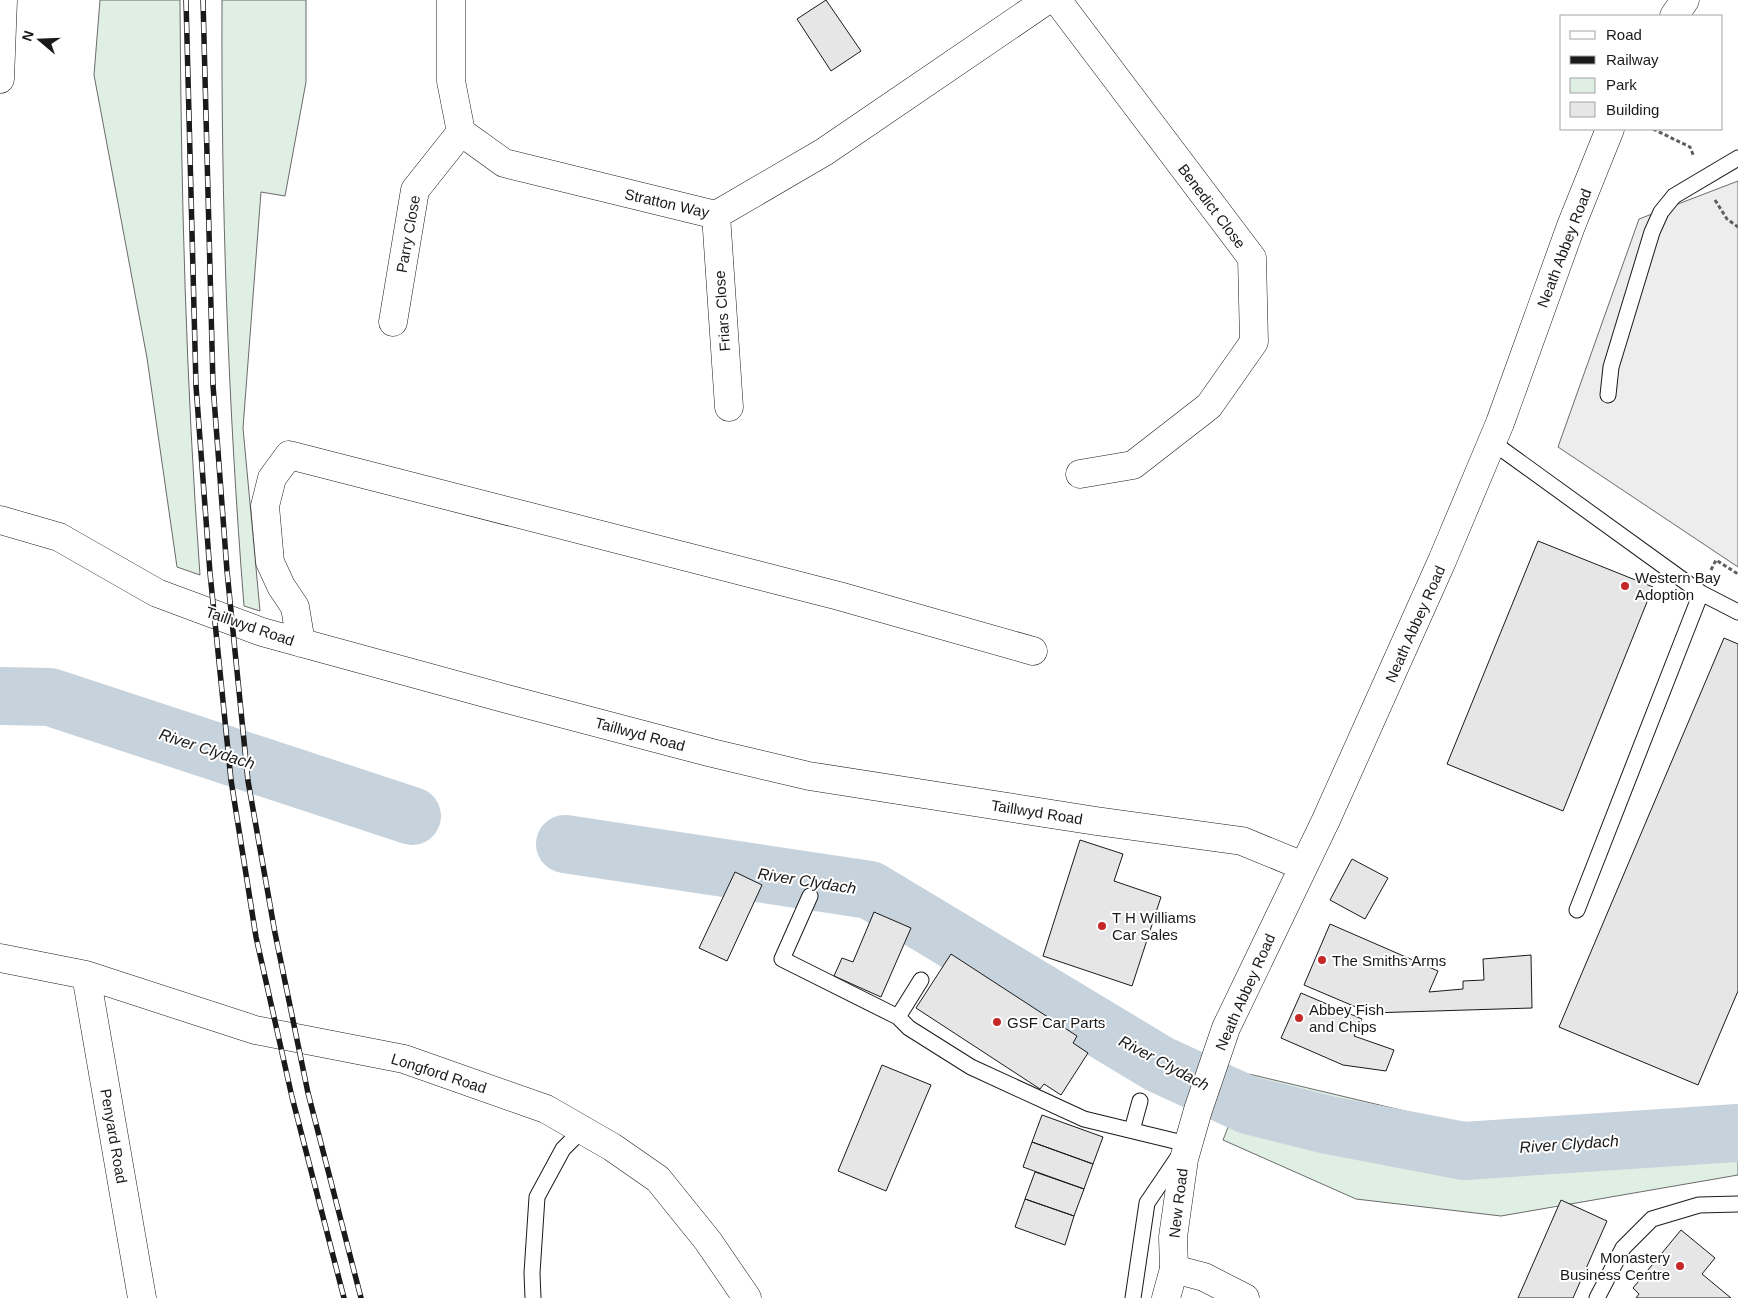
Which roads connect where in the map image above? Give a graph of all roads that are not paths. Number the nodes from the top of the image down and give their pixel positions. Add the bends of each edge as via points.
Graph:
1 (3, 0) edge
2 (452, 0) edge
3 (1047, 0) edge
4 (1057, 0) edge
5 (1685, 0) edge
6 (1675, 15) edge
7 (0, 79) edge
8 (1610, 130) edge
9 (461, 132) junction
10 (1738, 158) edge
11 (716, 215) junction
12 (393, 322) dead end
13 (1608, 395) dead end
14 (729, 407) dead end
15 (1492, 442) junction
16 (1080, 474) dead end
17 (0, 520) edge
18 (1701, 593) junction
19 (1738, 612) edge
20 (301, 643) junction
21 (1033, 651) dead end
22 (1303, 866) junction
23 (810, 896) dead end
24 (1577, 910) dead end
25 (0, 958) edge
26 (86, 975) junction
27 (921, 980) dead end
28 (898, 1017) junction
29 (1140, 1101) dead end
30 (1198, 1110) joint
31 (583, 1129) junction
32 (1132, 1130) junction
33 (1187, 1144) junction
34 (1738, 1204) edge
35 (1174, 1269) junction
36 (142, 1298) edge
37 (533, 1298) edge
38 (747, 1298) edge
39 (1133, 1298) edge
40 (1166, 1298) edge
41 (1245, 1298) edge
42 (1597, 1298) edge

1 - 7 street
2 - 9 street via 450,81
3 - 11 street, Stratton Way via 824,152
4 - 16 street, Benedict Close via 1252,258 1254,342 1209,406 1133,465
5 - 6 street
8 - 15 street, Neath Abbey Road
9 - 11 street, Stratton Way via 504,163
9 - 12 street, Parry Close via 415,190
10 - 13 lane via 1674,196 1661,212 1611,367
11 - 14 street, Friars Close
15 - 18 lane
15 - 22 street, Neath Abbey Road via 1393,675
17 - 20 street, Taillwyd Road via 59,537 157,593
18 - 19 lane
18 - 24 lane
20 - 21 street via 295,607 270,562 265,506 272,478 289,456 840,596
20 - 22 street, Taillwyd Road via 809,776 1242,841
22 - 30 street, Neath Abbey Road via 1226,1028
23 - 28 lane via 782,959
25 - 26 street, Longford Road
26 - 31 street, Longford Road via 255,1030 404,1060 546,1109
26 - 36 street, Penyard Road
27 - 28 lane
28 - 32 lane via 909,1028 971,1067 1084,1119
29 - 32 lane
30 - 33 street, New Road
31 - 37 lane via 563,1148 537,1197
31 - 38 street, Longford Road via 658,1179 708,1241
32 - 33 lane
33 - 35 street, New Road via 1173,1237
33 - 39 lane via 1147,1203
34 - 42 lane via 1699,1205 1652,1219 1623,1248
35 - 40 street, New Road
35 - 41 street via 1204,1277

